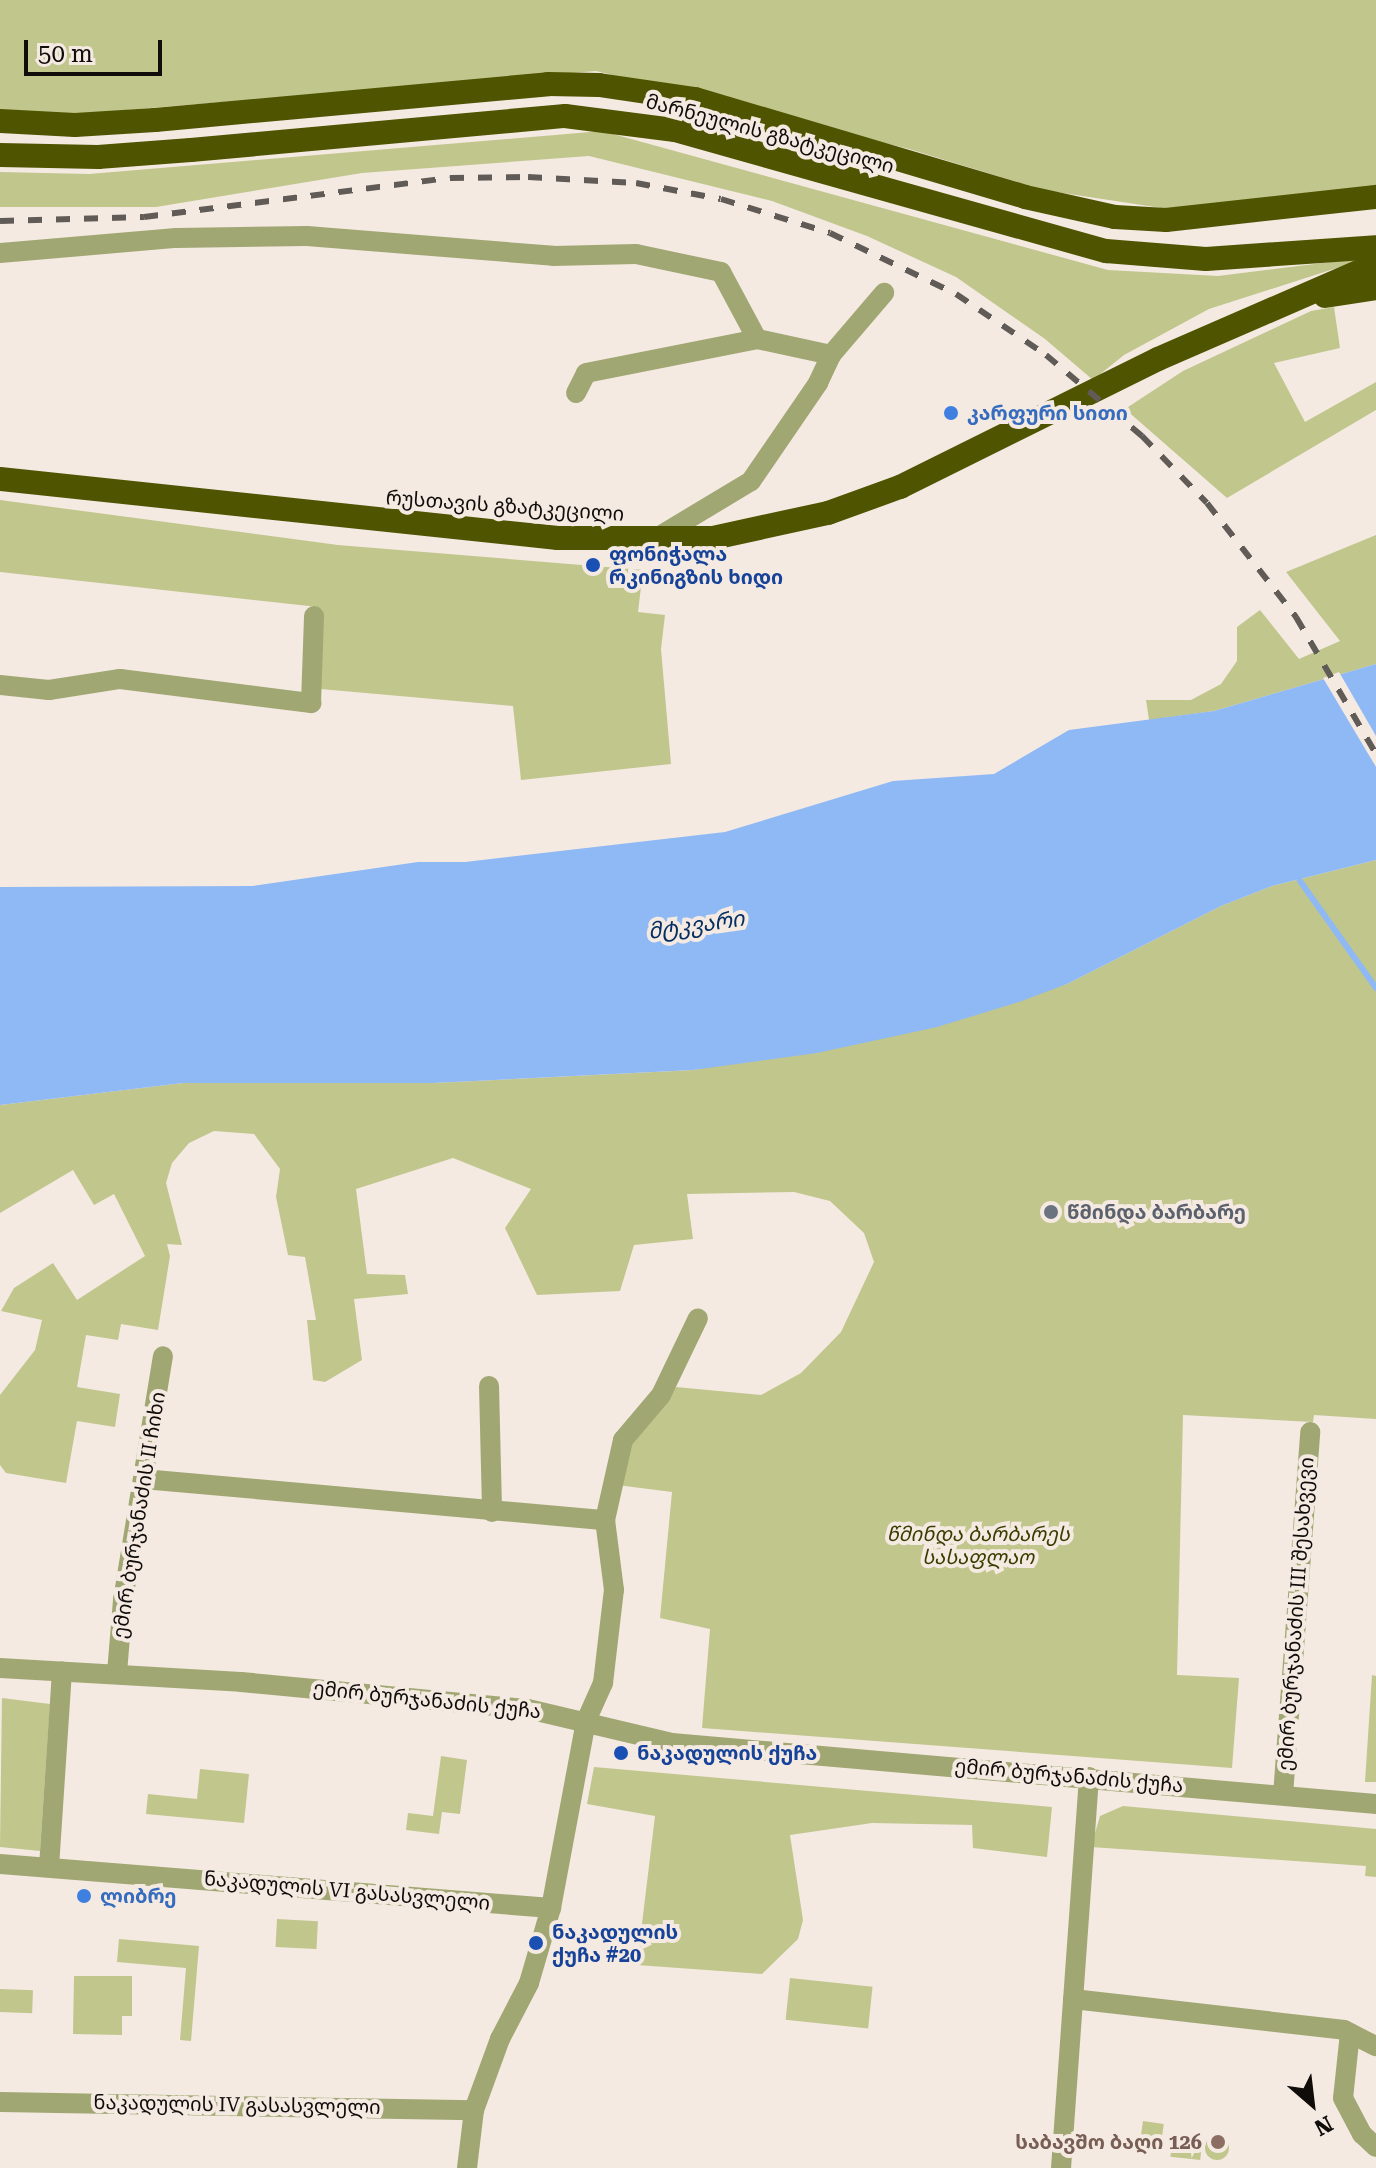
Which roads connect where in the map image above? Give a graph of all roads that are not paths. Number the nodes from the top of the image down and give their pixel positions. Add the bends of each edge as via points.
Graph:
1 (0, 121) edge
2 (0, 155) edge
3 (1376, 197) edge
4 (1376, 247) edge
5 (0, 253) edge
6 (1376, 264) edge
7 (1376, 288) edge
8 (884, 293) dead end
9 (1295, 301) junction
10 (757, 339) junction
11 (831, 355) junction
12 (576, 393) dead end
13 (0, 479) edge
14 (653, 540) junction
15 (314, 616) dead end
16 (0, 685) edge
17 (698, 1318) dead end
18 (163, 1356) dead end
19 (489, 1386) dead end
20 (1310, 1432) dead end
21 (143, 1479) junction
22 (492, 1512) junction
23 (605, 1520) junction
24 (0, 1668) edge
25 (62, 1671) junction
26 (117, 1673) junction
27 (586, 1721) junction
28 (1089, 1777) junction
29 (1283, 1795) junction
30 (1376, 1804) edge
31 (0, 1864) edge
32 (49, 1867) junction
33 (551, 1908) junction
34 (1073, 1999) junction
35 (1350, 2033) junction
36 (1376, 2046) edge
37 (0, 2102) edge
38 (474, 2110) junction
39 (1376, 2147) edge
40 (467, 2168) edge
41 (1061, 2168) edge

1 - 3 highway, მარნეულის გზატკეცილი via 75,125 548,84 599,85 695,99 1025,197 1115,217 1166,220
2 - 4 highway, მარნეულის გზატკეცილი via 176,151 565,116 675,130 1106,251 1206,259
5 - 10 street via 176,238 307,236 553,256 636,254 721,272
6 - 9 highway, რუსთავის გზატკეცილი
7 - 9 highway, რუსთავის გზატკეცილი
8 - 11 street
9 - 14 highway, რუსთავის გზატკეცილი via 1158,359 900,487 760,530
10 - 11 street
10 - 12 street via 586,373
11 - 14 street via 818,383 751,481
13 - 14 highway, რუსთავის გზატკეცილი via 558,538
15 - 16 street via 311,703 120,679 49,690
17 - 23 street via 661,1395 626,1432
18 - 21 street, ემირ ბურჯანაძის II ჩიხი
19 - 22 street
20 - 29 street, ემირ ბურჯანაძის III შესახვევი
21 - 22 street
21 - 26 street, ემირ ბურჯანაძის II ჩიხი
22 - 23 street
23 - 27 street via 614,1590 603,1683
24 - 25 street, ემირ ბურჯანაძის ქუჩა
25 - 26 street, ემირ ბურჯანაძის ქუჩა
25 - 32 street
26 - 27 street, ემირ ბურჯანაძის ქუჩა via 528,1709
27 - 28 street, ემირ ბურჯანაძის ქუჩა via 672,1743
27 - 33 street
28 - 29 street, ემირ ბურჯანაძის ქუჩა
28 - 34 street
29 - 30 street, ემირ ბურჯანაძის ქუჩა
31 - 32 street, ნაკადულის VI გასასვლელი
32 - 33 street, ნაკადულის VI გასასვლელი
33 - 38 street via 529,1983 500,2039
34 - 35 street
34 - 41 street
35 - 36 street
35 - 39 street via 1343,2098 1362,2134
37 - 38 street, ნაკადულის IV გასასვლელი
38 - 40 street

